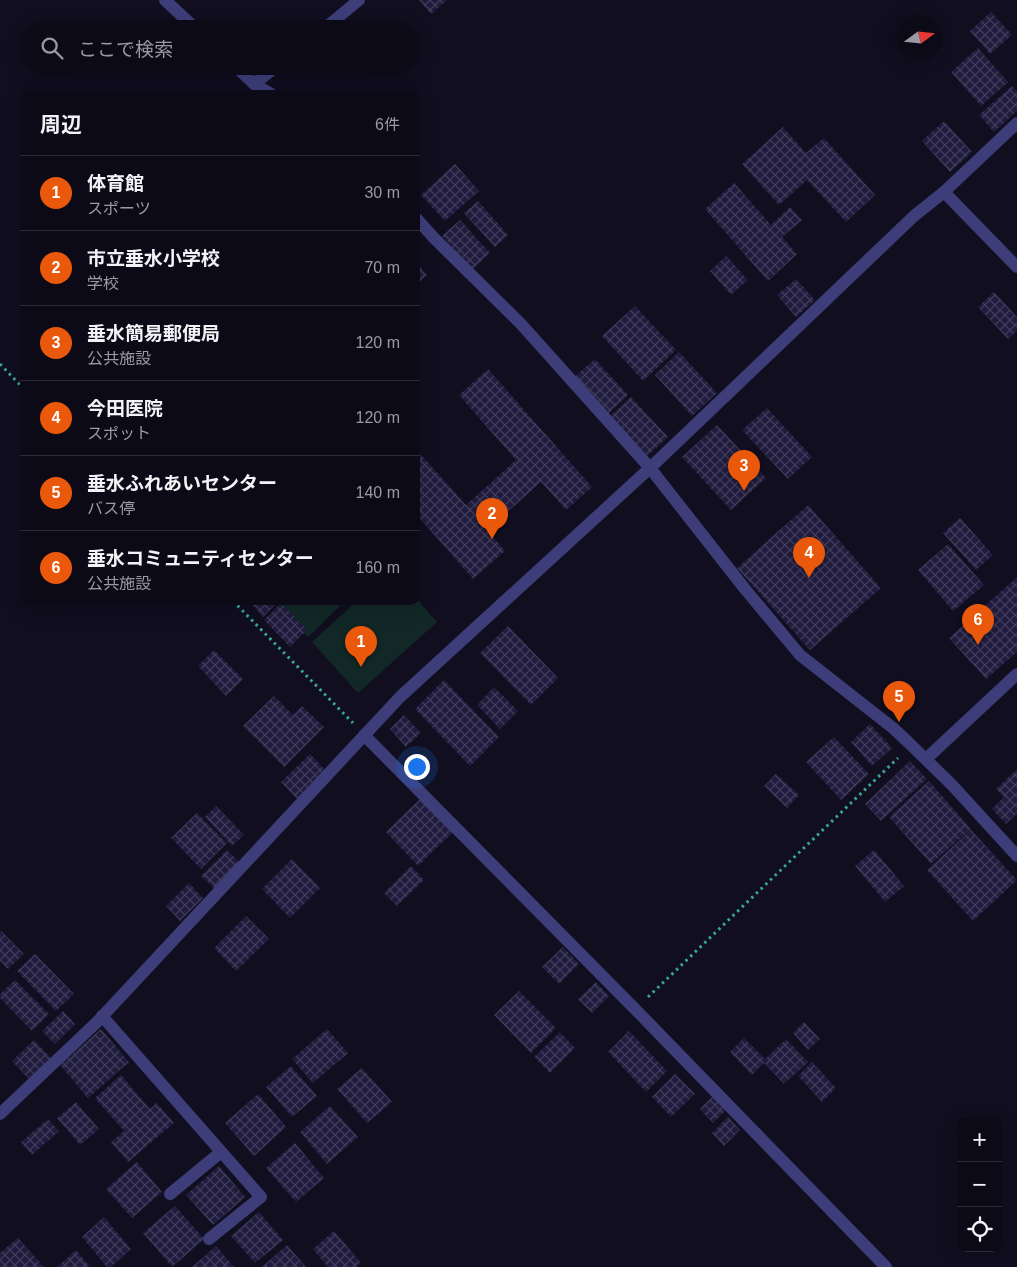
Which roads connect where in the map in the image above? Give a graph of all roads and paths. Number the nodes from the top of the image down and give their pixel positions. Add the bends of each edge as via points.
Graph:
1 (165, 0) edge
2 (359, 0) edge
3 (186, 20) edge
4 (335, 20) edge
5 (244, 75) edge
6 (265, 75) edge
7 (254, 84) junction
8 (264, 90) edge
9 (1017, 123) edge
10 (944, 192) junction
11 (420, 222) edge
12 (1017, 267) edge
13 (0, 364) edge
14 (20, 385) edge
15 (650, 468) junction
16 (237, 605) edge
17 (1017, 674) edge
18 (364, 735) junction
19 (911, 745) junction
20 (926, 759) junction
21 (1017, 856) edge
22 (635, 1009) junction
23 (102, 1016) junction
24 (0, 1114) edge
25 (221, 1152) junction
26 (170, 1194) dead end
27 (210, 1240) dead end
28 (886, 1267) edge

1 - 3 street
2 - 4 street
5 - 7 street
6 - 7 street
7 - 8 street
9 - 10 street
10 - 12 street
10 - 15 street via 914,216
11 - 15 street via 521,324
13 - 14 path
15 - 18 street via 400,697
15 - 19 street via 800,655
16 - 18 path
17 - 20 street
18 - 22 street
18 - 23 street
19 - 20 street
19 - 22 path
20 - 21 street
22 - 28 street
23 - 24 street
23 - 25 street
25 - 26 street
25 - 27 street via 261,1197

